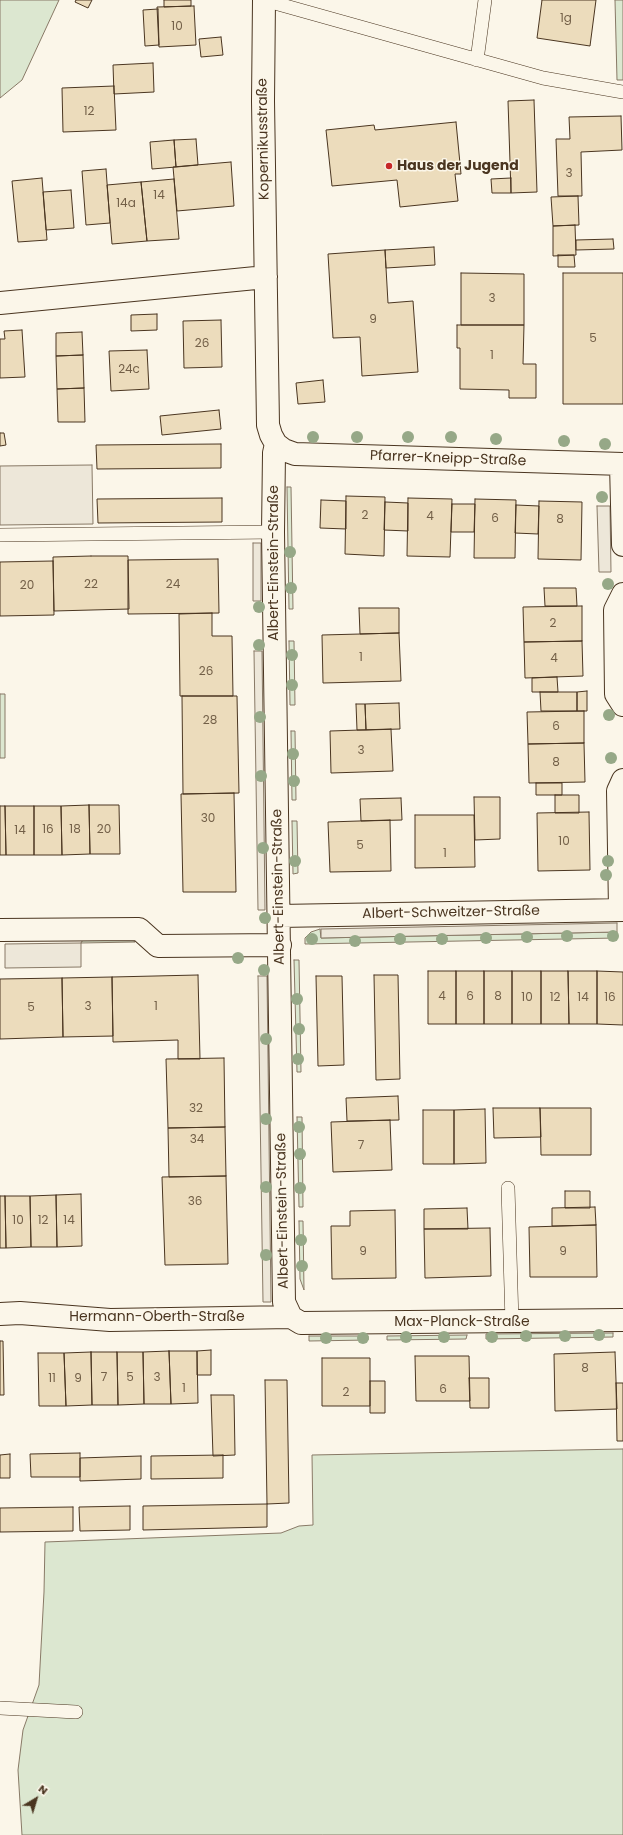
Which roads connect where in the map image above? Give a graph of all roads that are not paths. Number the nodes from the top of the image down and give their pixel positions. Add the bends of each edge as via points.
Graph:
1 (264, 0) edge
2 (485, 0) edge
3 (477, 60) junction
4 (623, 92) edge
5 (266, 277) junction
6 (0, 303) edge
7 (276, 444) junction
8 (622, 464) edge
9 (273, 532) junction
10 (0, 535) edge
11 (623, 545) edge
12 (623, 594) edge
13 (623, 705) edge
14 (623, 780) edge
15 (622, 909) edge
16 (279, 916) junction
17 (0, 930) edge
18 (280, 945) junction
19 (508, 1188) dead end
20 (0, 1314) edge
21 (296, 1320) junction
22 (623, 1320) edge
23 (512, 1322) junction
24 (0, 1708) edge
25 (76, 1712) dead end

1 - 3 lane, Kopernikusstraße
1 - 5 street, Kopernikusstraße
2 - 3 lane
3 - 4 lane, Kopernikusstraße via 543,78
5 - 6 street
5 - 7 street, Kopernikusstraße via 268,425
7 - 8 street, Pfarrer-Kneipp-Straße via 295,454
7 - 9 street, Albert-Einstein-Straße
8 - 11 street
9 - 10 lane
9 - 16 street, Albert-Einstein-Straße
12 - 13 street via 615,610 616,694
14 - 15 street via 618,791
15 - 16 street, Albert-Schweitzer-Straße
16 - 18 street, Albert-Einstein-Straße
17 - 18 street via 139,929 158,946
18 - 21 street, Albert-Einstein-Straße via 284,1302
19 - 23 lane
20 - 21 street, Hermann-Oberth-Straße via 20,1313 110,1320
21 - 23 street, Max-Planck-Straße
22 - 23 street, Max-Planck-Straße
24 - 25 lane

